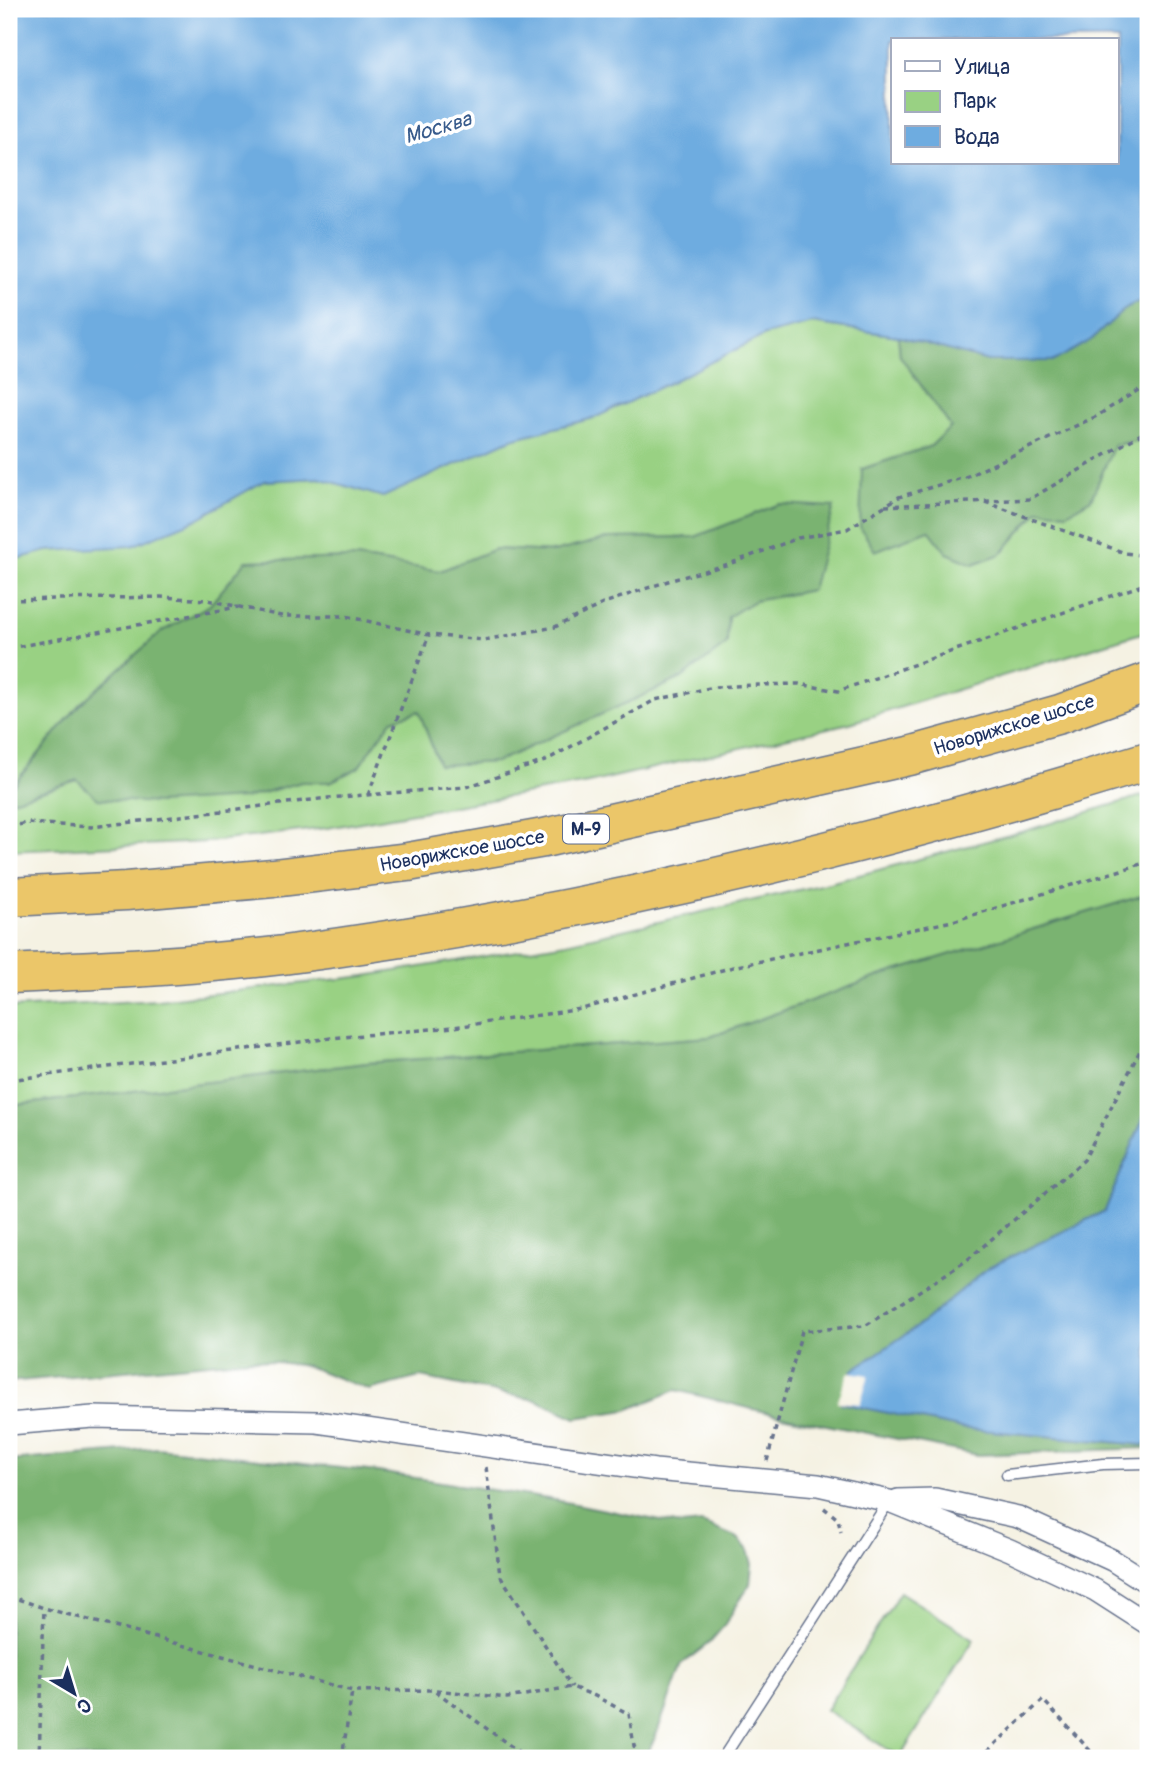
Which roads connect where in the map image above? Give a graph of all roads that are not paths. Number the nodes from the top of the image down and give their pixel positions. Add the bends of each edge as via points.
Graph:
1 (1148, 682) edge
2 (1148, 761) edge
3 (9, 897) edge
4 (9, 974) edge
5 (9, 1424) edge
6 (1148, 1462) edge
7 (1007, 1475) dead end
8 (889, 1501) junction
9 (1148, 1583) edge
10 (1148, 1624) edge
11 (723, 1758) edge

1 - 3 highway, Новорижское шоссе / М-9 via 1060,714 913,755 544,838 408,862 273,878
2 - 4 highway via 850,846 520,918 281,955
5 - 8 street via 93,1417 317,1422 641,1468 818,1485
6 - 7 lane
8 - 9 street via 935,1499 1018,1517 1112,1560
8 - 10 street via 1095,1590
8 - 11 lane

